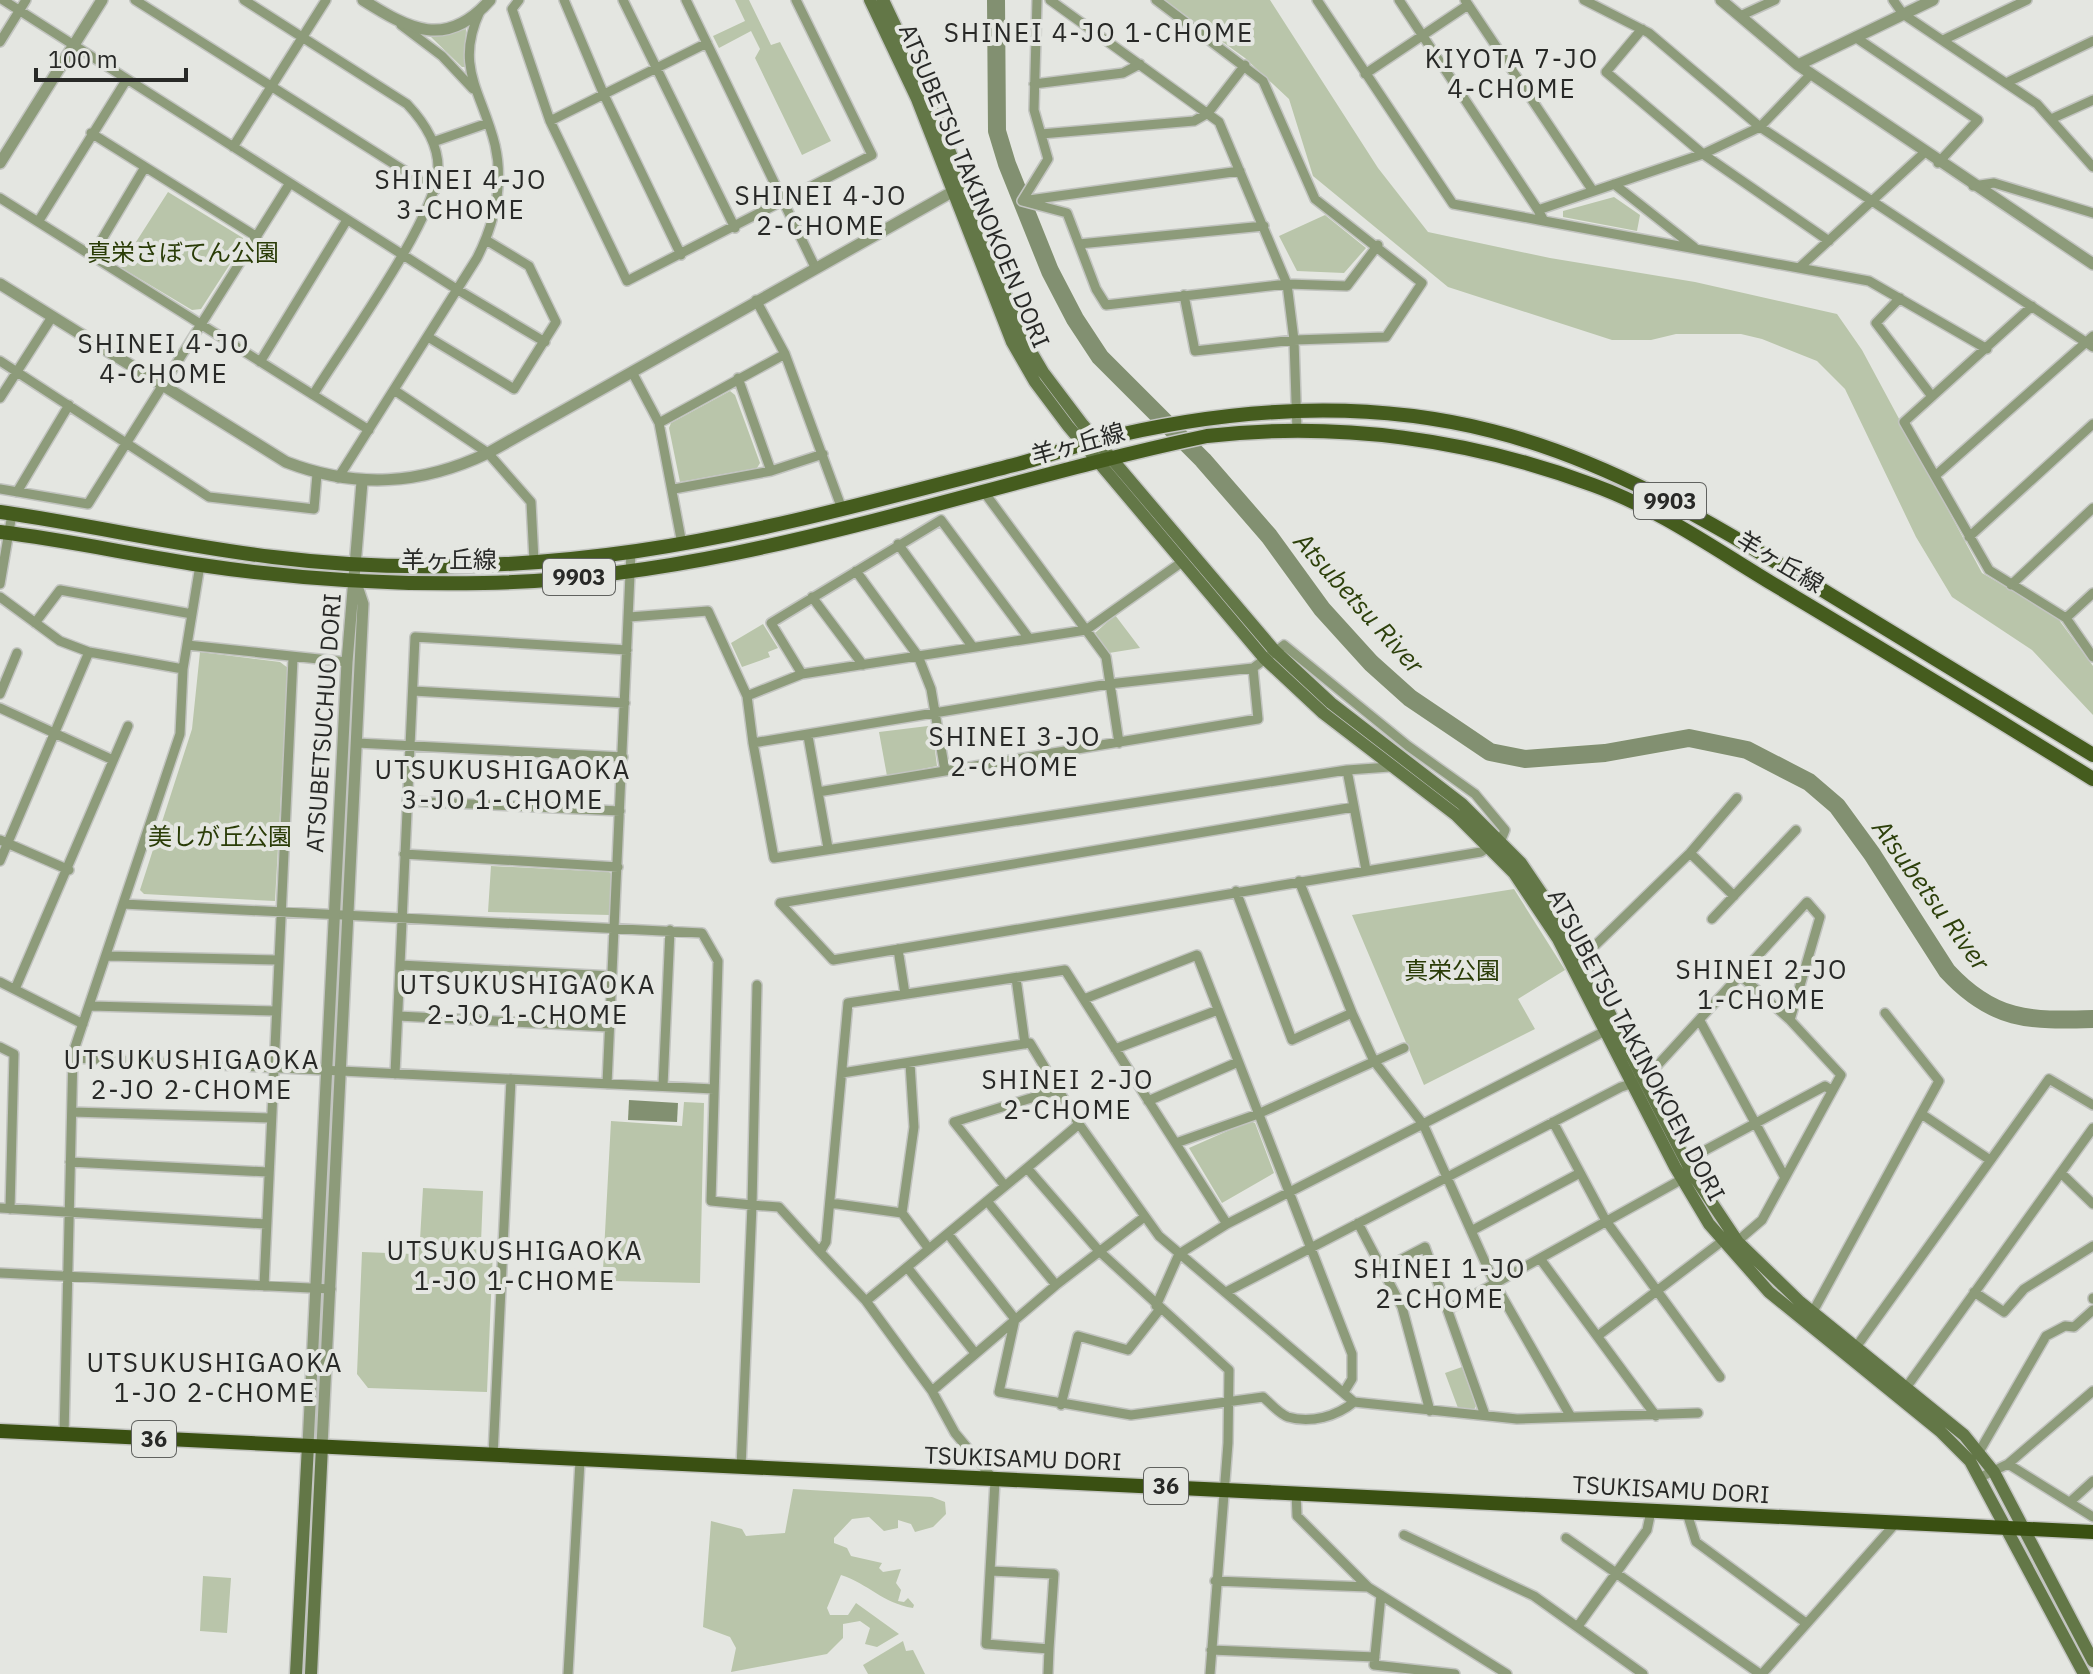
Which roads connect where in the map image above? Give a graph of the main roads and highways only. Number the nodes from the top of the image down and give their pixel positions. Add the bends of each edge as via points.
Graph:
1 (870, 0) edge
2 (883, 0) edge
3 (958, 188) junction
4 (1090, 442) junction
5 (1106, 460) junction
6 (6, 513) edge
7 (4, 533) edge
8 (1269, 654) junction
9 (2093, 755) edge
10 (2093, 779) edge
11 (1496, 843) junction
12 (1638, 1082) junction
13 (1687, 1176) junction
14 (1902, 1393) junction
15 (0, 1431) edge
16 (315, 1446) junction
17 (1988, 1475) junction
18 (2016, 1529) junction
19 (2093, 1532) edge
20 (2093, 1661) edge
21 (296, 1674) edge
22 (311, 1674) edge
23 (2084, 1674) edge

1 - 3 main road, ATSUBETSU TAKINOKOEN DORI
2 - 3 main road, ATSUBETSU TAKINOKOEN DORI via 927,93
3 - 4 main road, ATSUBETSU TAKINOKOEN DORI via 1012,342 1035,382
4 - 5 main road, ATSUBETSU TAKINOKOEN DORI
4 - 6 main road, 羊ヶ丘線 / 9903 via 842,509 682,544 534,561 357,564 271,557
4 - 9 main road, 羊ヶ丘線 / 9903 via 1193,421 1295,410 1417,416 1491,431 1581,459 1737,538
5 - 7 main road, 羊ヶ丘線 / 9903 via 784,544 631,572 485,583 356,581 200,565
5 - 8 main road, ATSUBETSU TAKINOKOEN DORI
5 - 8 main road, ATSUBETSU TAKINOKOEN DORI via 1182,562
5 - 10 main road, 羊ヶ丘線 / 9903 via 1207,436 1267,430 1374,433 1528,463 1596,486 1720,551
8 - 11 main road, ATSUBETSU TAKINOKOEN DORI via 1462,804
8 - 11 main road, ATSUBETSU TAKINOKOEN DORI via 1323,713
11 - 12 main road, ATSUBETSU TAKINOKOEN DORI via 1544,893
12 - 13 main road, ATSUBETSU TAKINOKOEN DORI
12 - 13 main road, ATSUBETSU TAKINOKOEN DORI via 1685,1161
13 - 14 main road, ATSUBETSU TAKINOKOEN DORI via 1729,1244
14 - 17 main road, ATSUBETSU TAKINOKOEN DORI
14 - 17 main road, ATSUBETSU TAKINOKOEN DORI via 1945,1419 1979,1452
15 - 16 highway, TSUKISAMU DORI / 36
16 - 18 highway, TSUKISAMU DORI / 36
16 - 21 main road, ATSUBETSUCHUO DORI
16 - 22 main road, ATSUBETSUCHUO DORI
17 - 18 main road, ATSUBETSU TAKINOKOEN DORI
18 - 19 highway, TSUKISAMU DORI / 36
18 - 20 main road, ATSUBETSU TAKINOKOEN DORI
18 - 23 main road, ATSUBETSU TAKINOKOEN DORI

